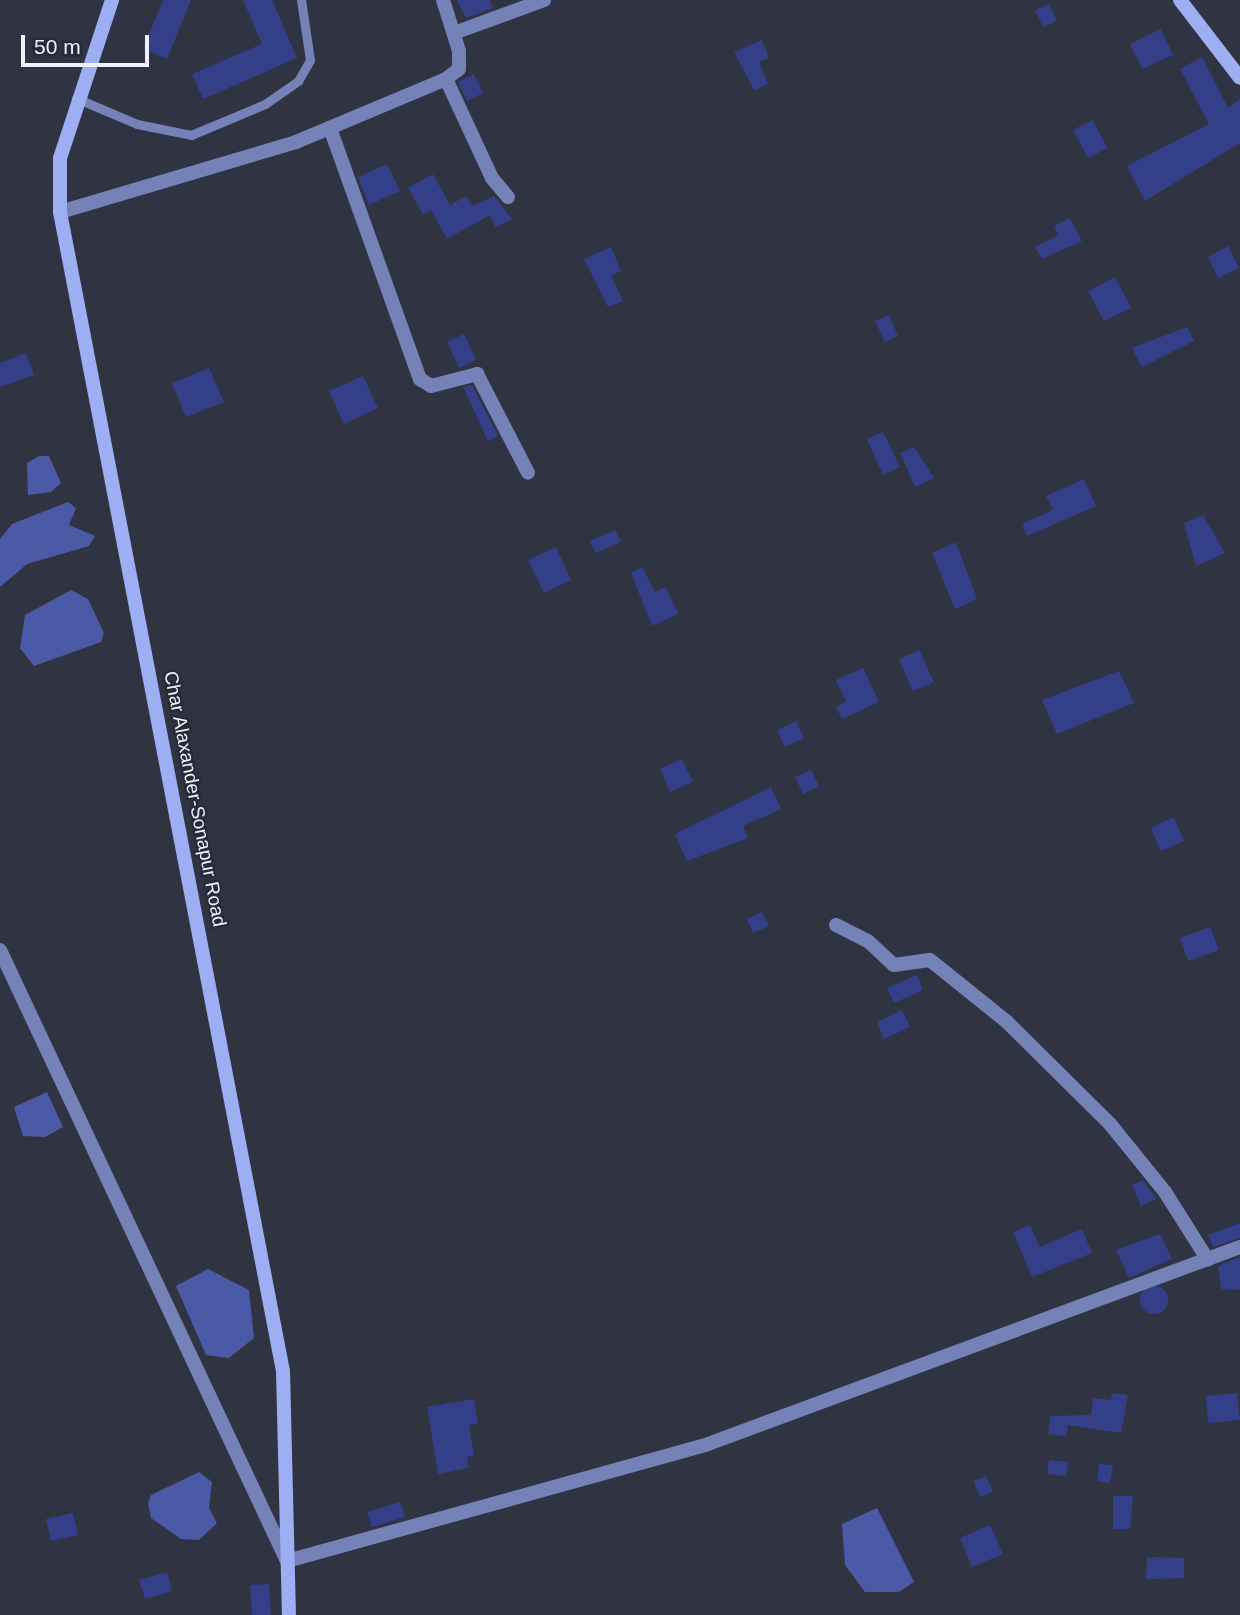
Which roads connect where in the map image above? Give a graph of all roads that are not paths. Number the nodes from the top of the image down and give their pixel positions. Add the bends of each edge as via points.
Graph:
1 (112, 0) edge
2 (301, 0) edge
3 (443, 0) edge
4 (544, 0) edge
5 (1180, 0) edge
6 (454, 33) junction
7 (1240, 78) edge
8 (446, 79) junction
9 (75, 97) junction
10 (330, 128) junction
11 (508, 197) dead end
12 (60, 212) junction
13 (528, 473) dead end
14 (836, 925) dead end
15 (0, 950) edge
16 (1240, 1247) edge
17 (1208, 1260) junction
18 (286, 1561) junction
19 (289, 1615) edge

1 - 9 main road, Char Alaxander-Sonapur Road
2 - 9 lane via 310,60 298,81 265,104 191,135 137,124
3 - 6 street
4 - 6 street
5 - 7 main road
6 - 8 street via 459,69
8 - 10 street
8 - 11 street via 492,178
9 - 12 main road, Char Alaxander-Sonapur Road via 60,158
10 - 12 street
10 - 13 street via 420,379 431,386 477,374
12 - 18 main road, Char Alaxander-Sonapur Road via 283,1371
14 - 17 street via 868,941 894,965 930,960 1007,1022 1110,1124 1165,1192
15 - 18 street
16 - 17 street
17 - 18 street via 708,1444
18 - 19 main road, Char Alaxander-Sonapur Road

